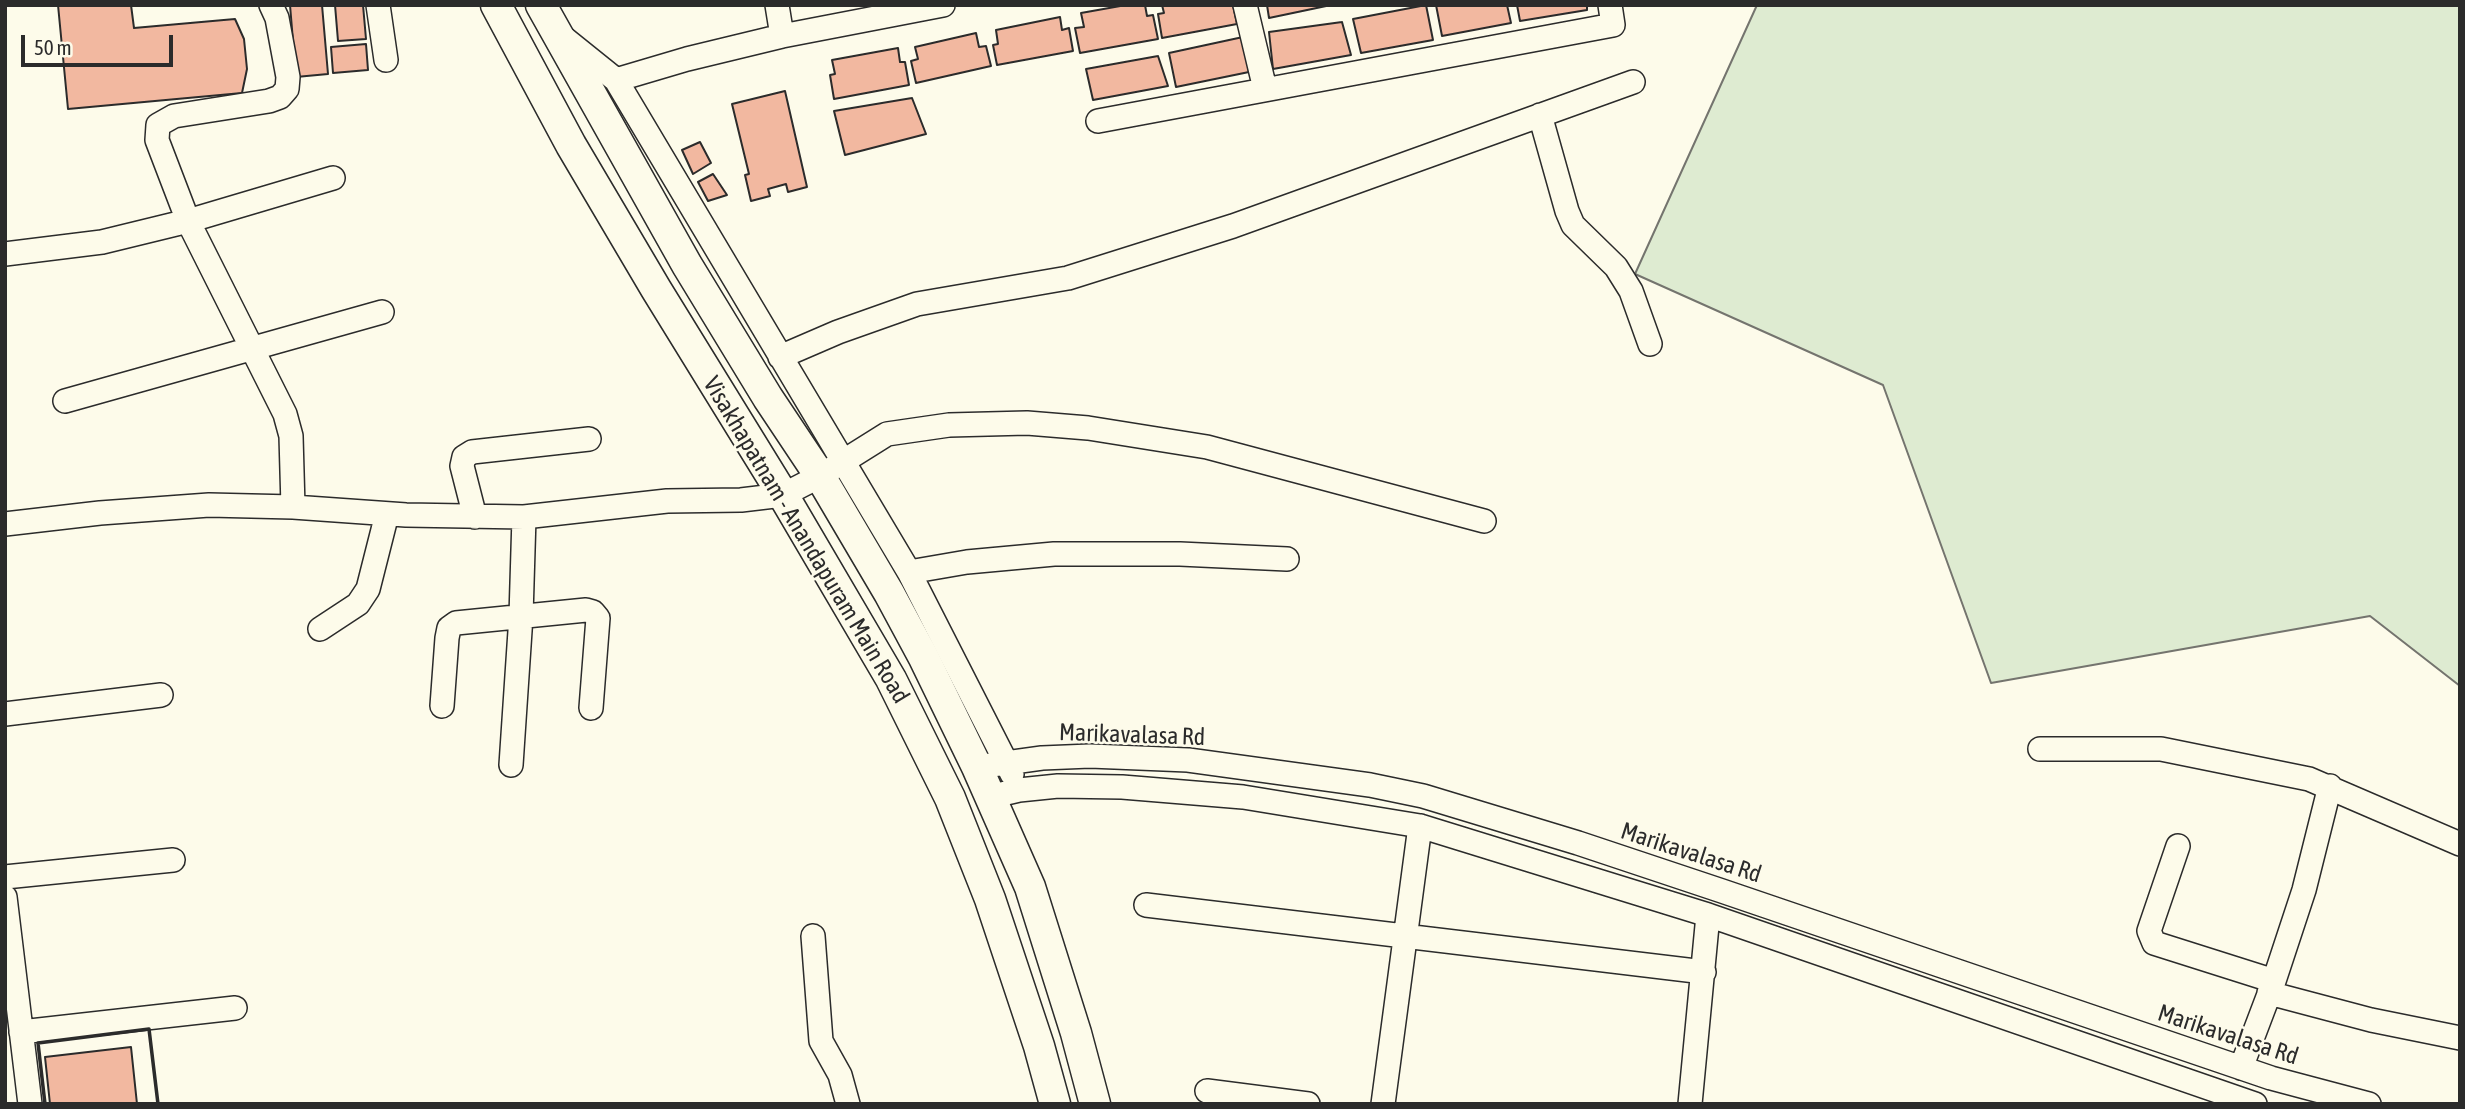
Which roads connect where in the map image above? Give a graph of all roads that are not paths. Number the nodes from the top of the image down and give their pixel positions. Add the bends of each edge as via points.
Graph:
1 (271, 5) edge
2 (378, 5) edge
3 (496, 5) edge
4 (777, 5) edge
5 (943, 5) edge
6 (1245, 5) edge
7 (1610, 5) edge
8 (547, 18) edge
9 (782, 36) junction
10 (386, 60) dead end
11 (616, 80) junction
12 (1633, 82) dead end
13 (1265, 89) junction
14 (1540, 115) junction
15 (1098, 121) dead end
16 (333, 178) dead end
17 (188, 221) junction
18 (5, 254) edge
19 (382, 312) dead end
20 (1650, 344) dead end
21 (252, 348) junction
22 (780, 357) junction
23 (65, 401) dead end
24 (589, 439) dead end
25 (831, 469) junction
26 (783, 495) junction
27 (293, 507) junction
28 (387, 514) junction
29 (475, 517) junction
30 (524, 517) junction
31 (1484, 522) dead end
32 (5, 524) edge
33 (1287, 559) dead end
34 (909, 572) junction
35 (521, 616) junction
36 (320, 629) dead end
37 (161, 695) dead end
38 (442, 706) dead end
39 (591, 708) dead end
40 (5, 714) edge
41 (2040, 749) dead end
42 (991, 764) junction
43 (511, 765) dead end
44 (2330, 786) junction
45 (1019, 790) junction
46 (989, 796) junction
47 (1420, 826) junction
48 (2460, 844) edge
49 (2178, 846) dead end
50 (173, 859) dead end
51 (5, 877) edge
52 (5, 897) edge
53 (1146, 905) dead end
54 (1708, 915) junction
55 (1406, 935) junction
56 (813, 936) dead end
57 (1704, 972) junction
58 (2272, 987) junction
59 (235, 1008) dead end
60 (21, 1032) junction
61 (2460, 1038) edge
62 (2184, 1050) junction
63 (2241, 1068) junction
64 (2175, 1076) junction
65 (1207, 1091) dead end
66 (30, 1104) edge
67 (848, 1104) edge
68 (1055, 1104) edge
69 (1095, 1104) edge
70 (1308, 1104) edge
71 (1383, 1104) edge
72 (1690, 1104) edge
73 (2255, 1104) edge
74 (2369, 1104) edge

1 - 17 street via 288,77 280,97 174,116 158,125 157,140
2 - 10 street
3 - 26 main road, Visakhapatnam - Anandapuram Main Road via 571,145
4 - 9 street
5 - 9 street
6 - 13 street
7 - 13 street via 1614,25
8 - 11 street
8 - 25 main road, Visakhapatnam - Anandapuram Main Road via 768,398
9 - 11 street
11 - 22 street
12 - 14 street
13 - 15 street
14 - 20 street via 1573,225 1616,267
14 - 22 street via 1233,226 1068,278 917,304
16 - 17 street
17 - 18 street via 102,242
17 - 21 street
19 - 21 street
21 - 23 street
21 - 27 street via 291,436
22 - 25 street
24 - 29 street via 472,452 464,457 462,466
25 - 26 street
25 - 31 street via 887,434 949,425 1027,422 1207,447
25 - 34 street
25 - 42 main road, Visakhapatnam - Anandapuram Main Road via 889,593
26 - 30 street via 667,501
26 - 68 main road, Visakhapatnam - Anandapuram Main Road via 891,679 950,798 990,899
27 - 28 street
27 - 32 street via 152,508
28 - 29 street
28 - 36 street via 368,589 358,604
29 - 30 street
30 - 35 street
33 - 34 street via 1054,554
34 - 42 street
35 - 38 street via 464,621 449,628
35 - 39 street via 586,610 598,618
35 - 43 street
37 - 40 street
41 - 44 street via 2161,749
42 - 45 street
42 - 46 main road, Visakhapatnam - Anandapuram Main Road
42 - 62 street, Marikavalasa Rd via 1090,756 1188,760 1423,796 1941,964
44 - 48 street
44 - 58 street via 2304,890
45 - 46 street
45 - 47 street via 1122,787 1243,797
46 - 69 main road, Visakhapatnam - Anandapuram Main Road via 1030,887
47 - 54 street
47 - 55 street
49 - 58 street via 2149,931 2154,943
50 - 51 street
52 - 60 street
53 - 55 street
54 - 57 street
54 - 64 street
55 - 57 street
55 - 71 street
56 - 67 street via 821,1041 840,1075
57 - 72 street
58 - 61 street via 2371,1020
58 - 63 street
59 - 60 street
60 - 66 street
62 - 63 street, Marikavalasa Rd
62 - 64 street
63 - 74 street, Marikavalasa Rd
64 - 73 street
65 - 70 street

